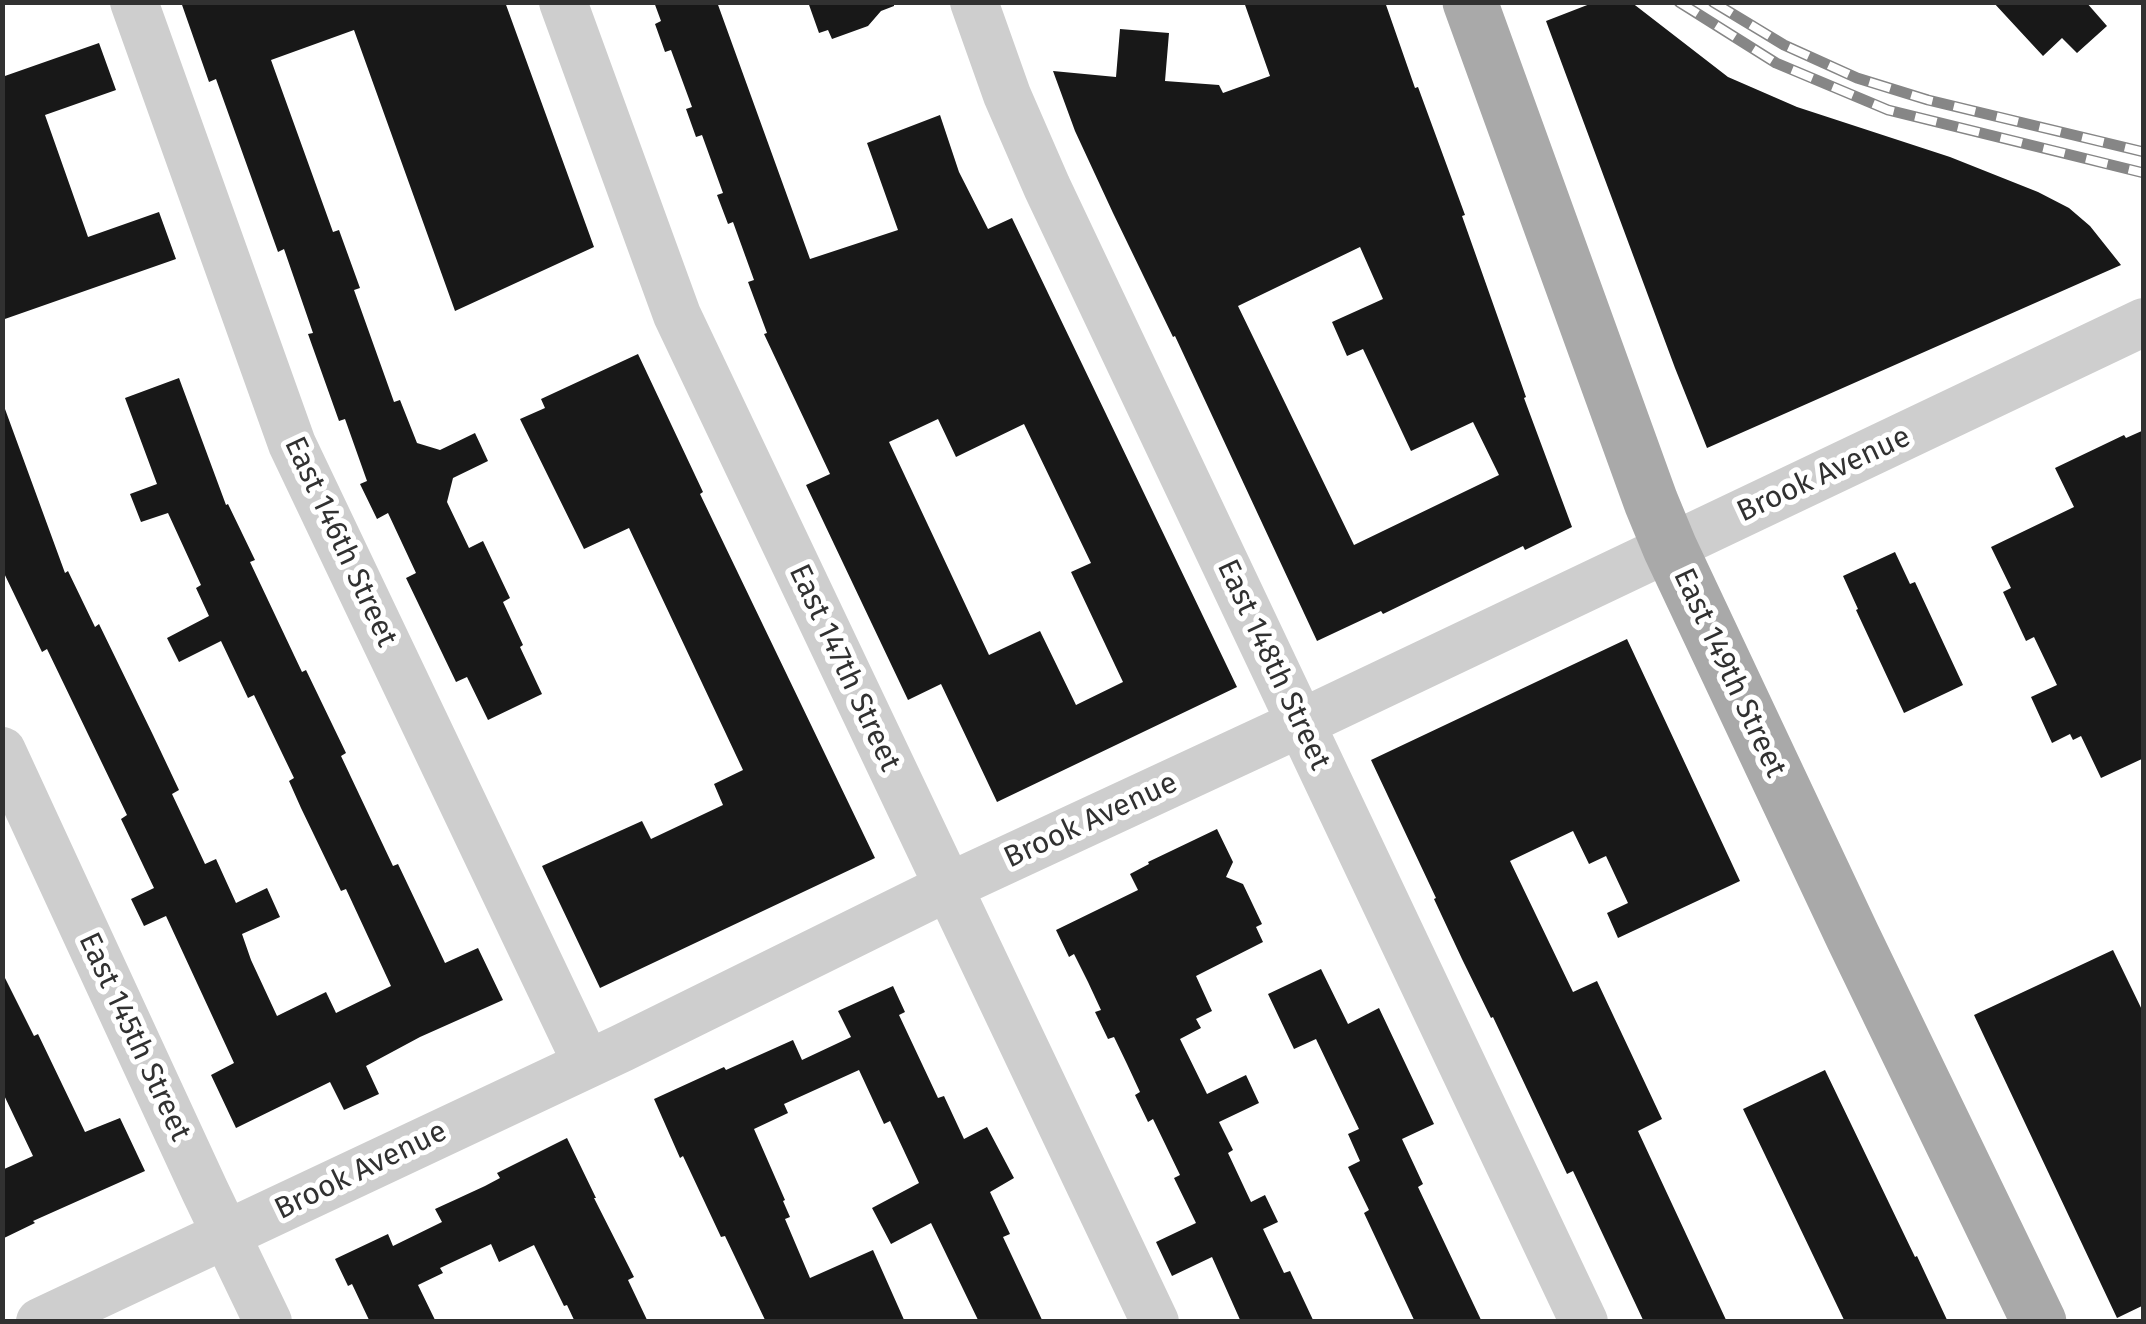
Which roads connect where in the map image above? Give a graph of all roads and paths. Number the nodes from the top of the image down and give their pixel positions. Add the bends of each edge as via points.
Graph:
1 (134, 2) edge
2 (563, 2) edge
3 (974, 2) edge
4 (1470, 2) edge
5 (2144, 322) edge
6 (1670, 548) junction
7 (1301, 723) junction
8 (2, 751) edge
9 (948, 888) junction
10 (587, 1064) junction
11 (227, 1235) junction
12 (40, 1322) edge
13 (268, 1322) edge
14 (1155, 1322) edge
15 (1584, 1322) edge
16 (2039, 1322) edge

1 - 10 street, East 146th Street via 292,444
2 - 9 street, East 147th Street via 677,315
3 - 7 street, East 148th Street via 1028,146
4 - 6 main road, East 149th Street
5 - 6 street, Brook Avenue
6 - 7 street, Brook Avenue
6 - 16 main road, East 149th Street
7 - 9 street, Brook Avenue
7 - 15 street, East 148th Street
8 - 11 street, East 145th Street
9 - 10 street, Brook Avenue
9 - 14 street, East 147th Street
10 - 11 street, Brook Avenue
11 - 12 street, Brook Avenue
11 - 13 street, East 145th Street

